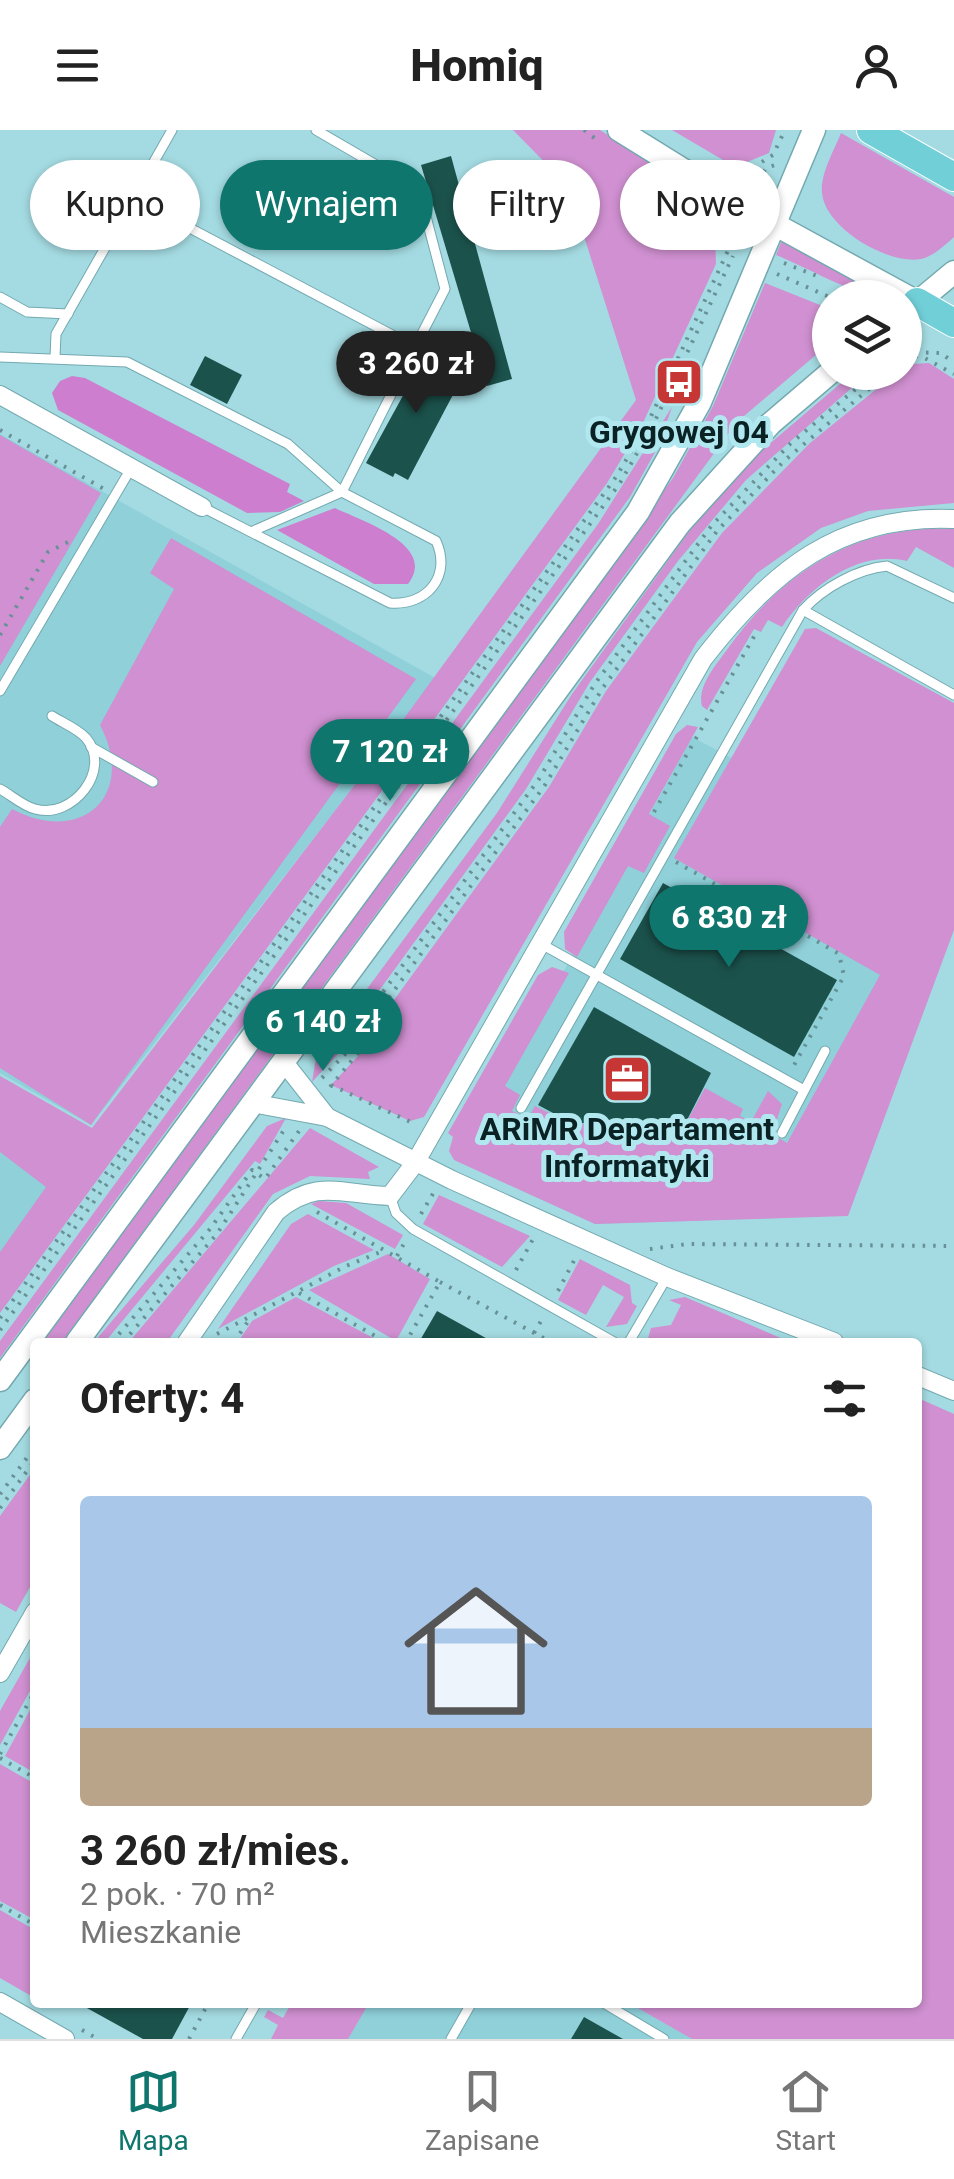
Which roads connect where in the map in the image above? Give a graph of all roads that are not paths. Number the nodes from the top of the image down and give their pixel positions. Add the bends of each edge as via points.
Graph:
1 (316, 130) edge
2 (618, 130) edge
3 (814, 130) edge
4 (870, 130) edge
5 (170, 131) edge
6 (154, 160) edge
7 (668, 160) edge
8 (954, 177) edge
9 (780, 212) edge
10 (780, 227) edge
11 (200, 233) edge
12 (104, 250) edge
13 (764, 250) edge
14 (954, 272) edge
15 (866, 280) edge
16 (0, 297) edge
17 (922, 299) edge
18 (922, 312) edge
19 (68, 314) junction
20 (954, 323) edge
21 (415, 348) junction
22 (0, 357) edge
23 (56, 357) junction
24 (812, 388) edge
25 (0, 395) edge
26 (130, 470) junction
27 (342, 492) junction
28 (202, 507) joint
29 (954, 519) edge
30 (252, 532) junction
31 (954, 598) edge
32 (803, 610) junction
33 (0, 690) edge
34 (954, 695) edge
35 (52, 716) dead end
36 (91, 748) junction
37 (152, 782) dead end
38 (0, 789) edge
39 (543, 946) junction
40 (595, 976) junction
41 (824, 1052) dead end
42 (283, 1061) junction
43 (804, 1090) junction
44 (252, 1103) junction
45 (312, 1108) junction
46 (521, 1108) dead end
47 (782, 1132) dead end
48 (415, 1163) junction
49 (390, 1196) junction
50 (668, 1277) junction
51 (31, 1338) edge
52 (80, 1338) edge
53 (198, 1338) edge
54 (607, 1338) edge
55 (632, 1338) edge
56 (824, 1338) edge
57 (30, 1339) edge
58 (922, 1378) edge
59 (0, 1380) edge
60 (954, 1391) edge
61 (30, 1407) edge
62 (0, 1448) edge
63 (30, 1621) edge
64 (0, 1673) edge
65 (0, 2002) edge
66 (254, 2008) edge
67 (469, 2008) edge
68 (612, 2008) edge
69 (65, 2039) edge
70 (236, 2039) edge
71 (452, 2039) edge
72 (664, 2039) edge

1 - 21 lane via 419,190 445,289
2 - 7 street
3 - 9 street
4 - 8 main road
5 - 6 lane
10 - 15 street
11 - 21 lane
12 - 19 lane
13 - 51 street via 700,402 638,512
14 - 17 street
16 - 19 lane via 26,312
18 - 20 main road
19 - 23 lane via 56,334
21 - 27 lane
22 - 23 lane
23 - 27 lane via 126,362 288,444
24 - 42 street via 680,522
25 - 26 street
26 - 28 street
26 - 33 lane
27 - 30 lane
27 - 30 lane via 436,540 440,576 428,593 410,605 390,603
28 - 30 lane
29 - 39 street via 872,525 836,539 794,563 733,620 703,660
31 - 32 lane via 887,566 842,581
32 - 34 lane
32 - 40 lane
35 - 36 lane via 85,736
36 - 37 lane
36 - 38 lane via 90,780 78,800 60,809 36,810
39 - 40 lane
39 - 48 street
40 - 43 lane
40 - 46 lane
41 - 43 lane
42 - 44 street
42 - 45 street
43 - 47 lane
44 - 45 street
44 - 52 street
45 - 48 street
48 - 49 street
48 - 50 street
49 - 53 street via 346,1190 296,1196 276,1212
49 - 54 lane via 412,1229
50 - 55 lane
50 - 56 street
57 - 59 street
58 - 60 street
61 - 62 street
63 - 64 street
65 - 69 street
66 - 70 lane
67 - 71 lane
68 - 72 lane

